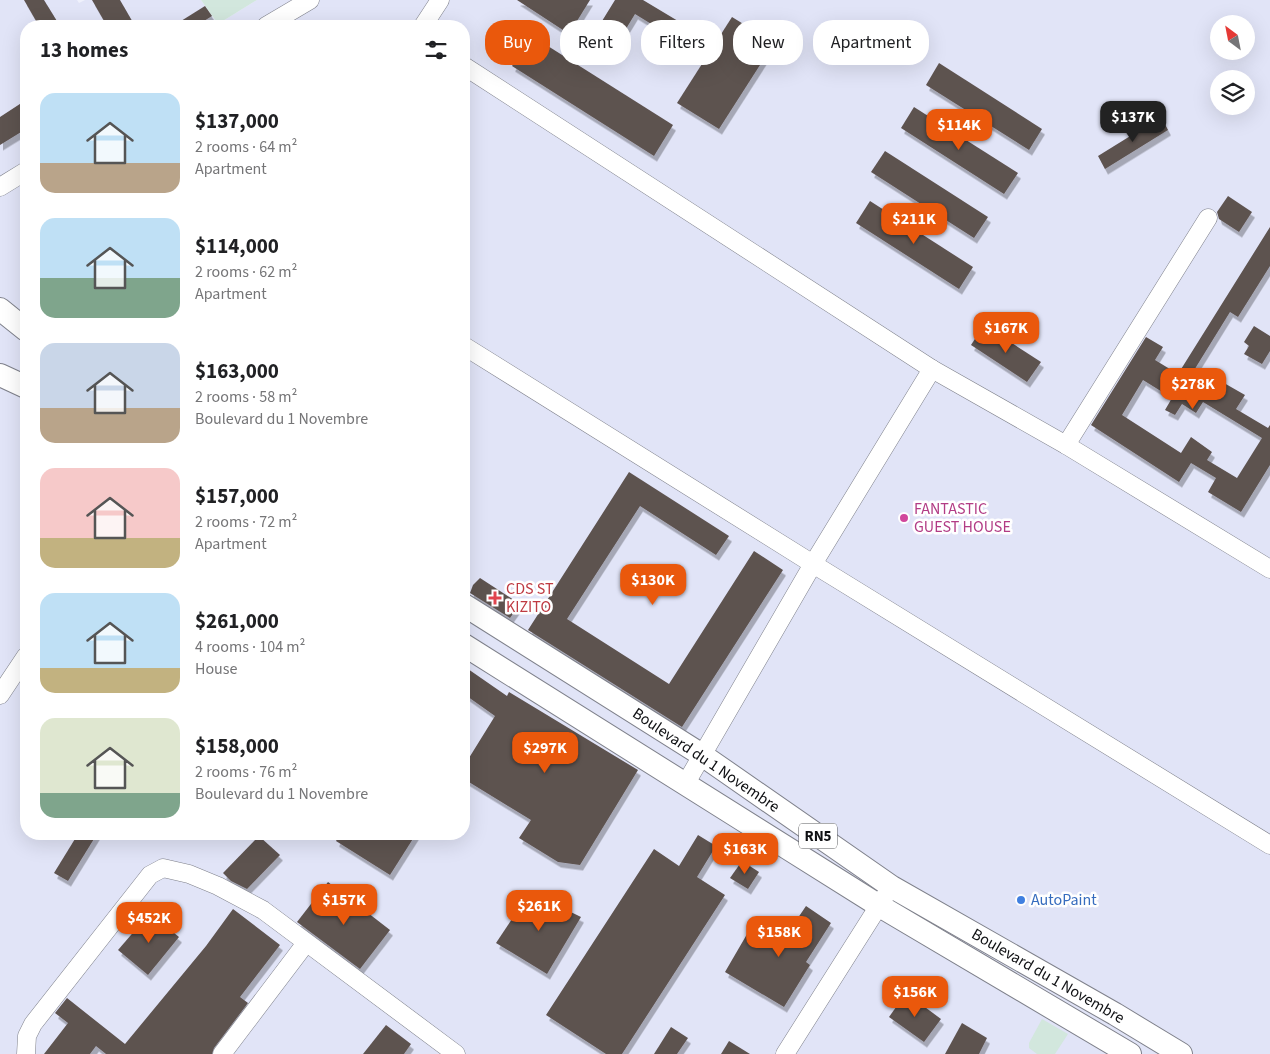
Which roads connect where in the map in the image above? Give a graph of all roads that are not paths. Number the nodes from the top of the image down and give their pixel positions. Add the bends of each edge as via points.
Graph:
1 (310, 0) edge
2 (440, 0) edge
3 (276, 20) edge
4 (428, 20) edge
5 (470, 70) edge
6 (20, 175) edge
7 (0, 187) edge
8 (1208, 218) dead end
9 (0, 309) edge
10 (20, 325) edge
11 (470, 350) edge
12 (932, 369) junction
13 (0, 374) edge
14 (20, 384) edge
15 (1066, 445) junction
16 (813, 564) junction
17 (1270, 569) edge
18 (470, 609) edge
19 (470, 649) edge
20 (20, 665) edge
21 (0, 695) edge
22 (702, 755) junction
23 (686, 783) junction
24 (1270, 845) edge
25 (885, 896) junction
26 (306, 943) junction
27 (1115, 1014) junction
28 (1103, 1037) junction
29 (26, 1054) edge
30 (222, 1054) edge
31 (456, 1054) edge
32 (785, 1054) edge
33 (1130, 1054) edge
34 (1181, 1054) edge

1 - 3 street
2 - 4 street
5 - 12 street
6 - 7 street
8 - 15 street
9 - 10 main road
11 - 16 street
12 - 15 street
12 - 16 street
13 - 14 main road
15 - 17 street
16 - 22 street
16 - 24 street
18 - 22 main road, Boulevard du 1 Novembre / RN5
19 - 23 main road, Boulevard du 1 Novembre / RN5
20 - 21 street
22 - 23 street
22 - 25 main road, Boulevard du 1 Novembre / RN5
23 - 25 main road, Boulevard du 1 Novembre / RN5
25 - 27 main road, Boulevard du 1 Novembre / RN5
25 - 28 main road, Boulevard du 1 Novembre / RN5
25 - 32 street
26 - 29 street via 278,920 218,886 189,874 158,869 33,1024 27,1036
26 - 30 street
26 - 31 street
27 - 28 main road
27 - 34 main road, Boulevard du 1 Novembre / RN5
28 - 33 main road, Boulevard du 1 Novembre / RN5

